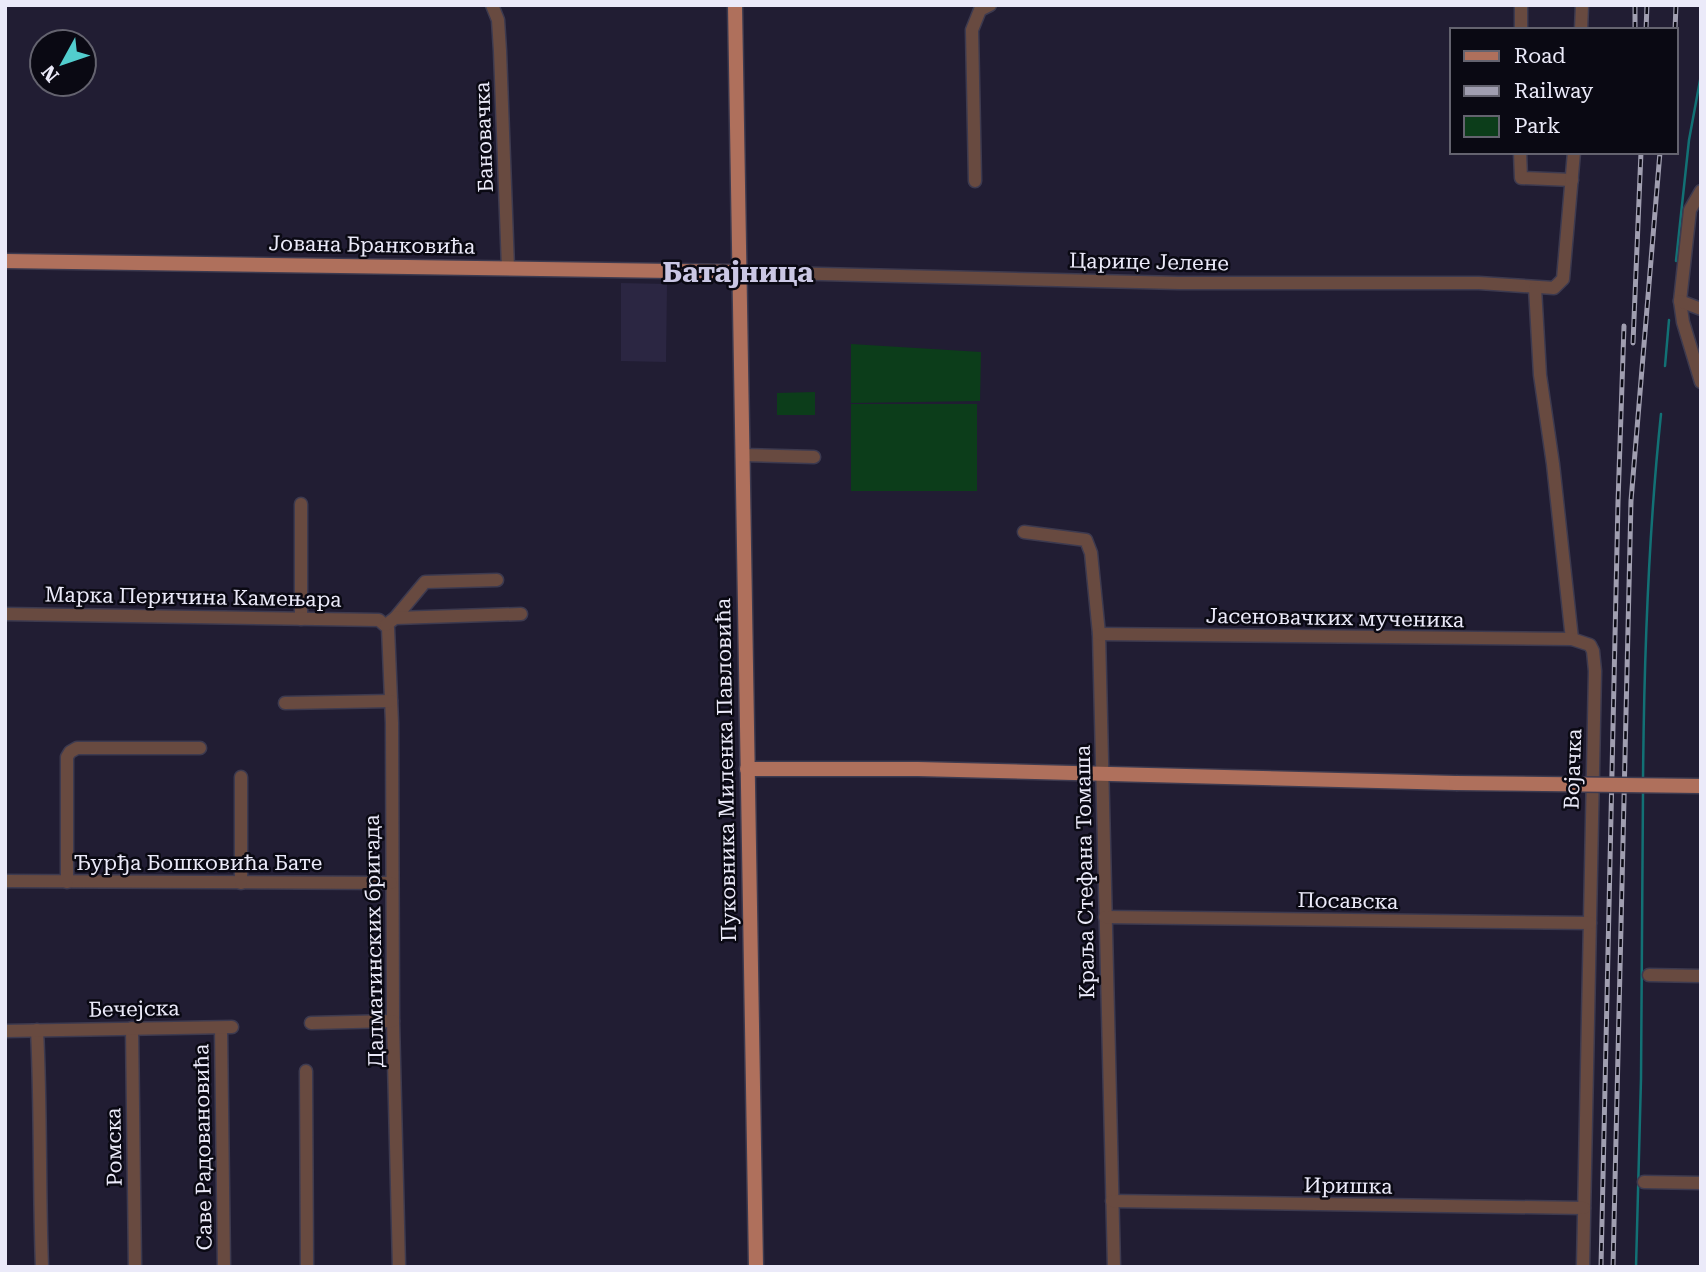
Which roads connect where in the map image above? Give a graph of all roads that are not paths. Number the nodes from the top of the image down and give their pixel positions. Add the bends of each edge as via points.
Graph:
1 (492, 5) edge
2 (735, 5) edge
3 (990, 5) edge
4 (1521, 5) edge
5 (1582, 5) edge
6 (1521, 28) edge
7 (1581, 28) edge
8 (1520, 154) edge
9 (1574, 154) edge
10 (1572, 180) junction
11 (975, 181) dead end
12 (1701, 191) edge
13 (5, 261) edge
14 (508, 268) junction
15 (739, 272) junction
16 (1535, 288) junction
17 (1680, 301) junction
18 (1701, 309) edge
19 (1701, 382) edge
20 (742, 456) junction
21 (814, 457) dead end
22 (301, 504) dead end
23 (1024, 532) dead end
24 (497, 580) dead end
25 (5, 614) edge
26 (520, 614) dead end
27 (301, 619) junction
28 (387, 621) junction
29 (1099, 634) junction
30 (1572, 639) junction
31 (391, 701) junction
32 (285, 702) dead end
33 (200, 748) dead end
34 (747, 769) junction
35 (1102, 773) junction
36 (241, 777) dead end
37 (1701, 786) edge
38 (5, 881) edge
39 (67, 882) junction
40 (391, 883) junction
41 (241, 884) junction
42 (1105, 917) junction
43 (1590, 923) junction
44 (1648, 975) dead end
45 (1701, 976) edge
46 (393, 1021) junction
47 (311, 1023) dead end
48 (132, 1028) junction
49 (227, 1028) joint
50 (37, 1030) junction
51 (5, 1031) edge
52 (306, 1071) dead end
53 (1644, 1182) dead end
54 (1701, 1183) edge
55 (1112, 1201) junction
56 (1584, 1208) junction
57 (42, 1267) edge
58 (135, 1267) edge
59 (224, 1267) edge
60 (307, 1267) edge
61 (399, 1267) edge
62 (756, 1267) edge
63 (1114, 1267) edge
64 (1583, 1267) edge

1 - 14 street, Бановачка via 499,31
2 - 15 main road, Пуковника Миленка Павловића
3 - 11 street via 980,10 972,30
4 - 6 street
5 - 7 street
8 - 10 street via 1521,178
9 - 10 street
10 - 16 street, Царице Јелене via 1563,279 1554,288
12 - 17 street via 1690,210
13 - 14 main road, Јована Бранковића
14 - 15 main road, Јована Бранковића
15 - 16 street, Царице Јелене via 1179,283 1479,283
15 - 20 main road, Пуковника Миленка Павловића
16 - 30 street via 1540,375
17 - 18 street
17 - 19 street
20 - 21 street
20 - 34 main road, Пуковника Миленка Павловића
22 - 27 street
23 - 29 street, Краља Стефана Томаша via 1086,540
24 - 28 street via 425,582
25 - 27 street, Марка Перичина Камењара
26 - 28 street, Марка Перичина Камењара
27 - 28 street, Марка Перичина Камењара
28 - 31 street, Далматинских бригада
29 - 30 street, Јасеновачких мученика
29 - 35 street, Краља Стефана Томаша
30 - 43 street, Војачка via 1588,643 1594,657
31 - 32 street
31 - 40 street, Далматинских бригада
33 - 39 street via 77,748 70,752
34 - 35 main road
34 - 62 main road, Пуковника Миленка Павловића
35 - 37 main road, bridge
35 - 42 street, Краља Стефана Томаша
36 - 41 street
38 - 39 street, Ђурђа Бошковића Бате
39 - 41 street, Ђурђа Бошковића Бате
40 - 41 street, Ђурђа Бошковића Бате
40 - 46 street, Далматинских бригада
42 - 43 street, Посавска
42 - 55 street, Краља Стефана Томаша
43 - 56 street, Војачка
44 - 45 street
46 - 47 street
46 - 61 street, Далматинских бригада
48 - 49 street, Бечејска
48 - 50 street, Бечејска
48 - 58 street, Ромска
49 - 59 street, Саве Радовановића
50 - 51 street, Бечејска
50 - 57 street
52 - 60 street
53 - 54 street
55 - 56 street, Иришка
55 - 63 street, Краља Стефана Томаша
56 - 64 street, Војачка

